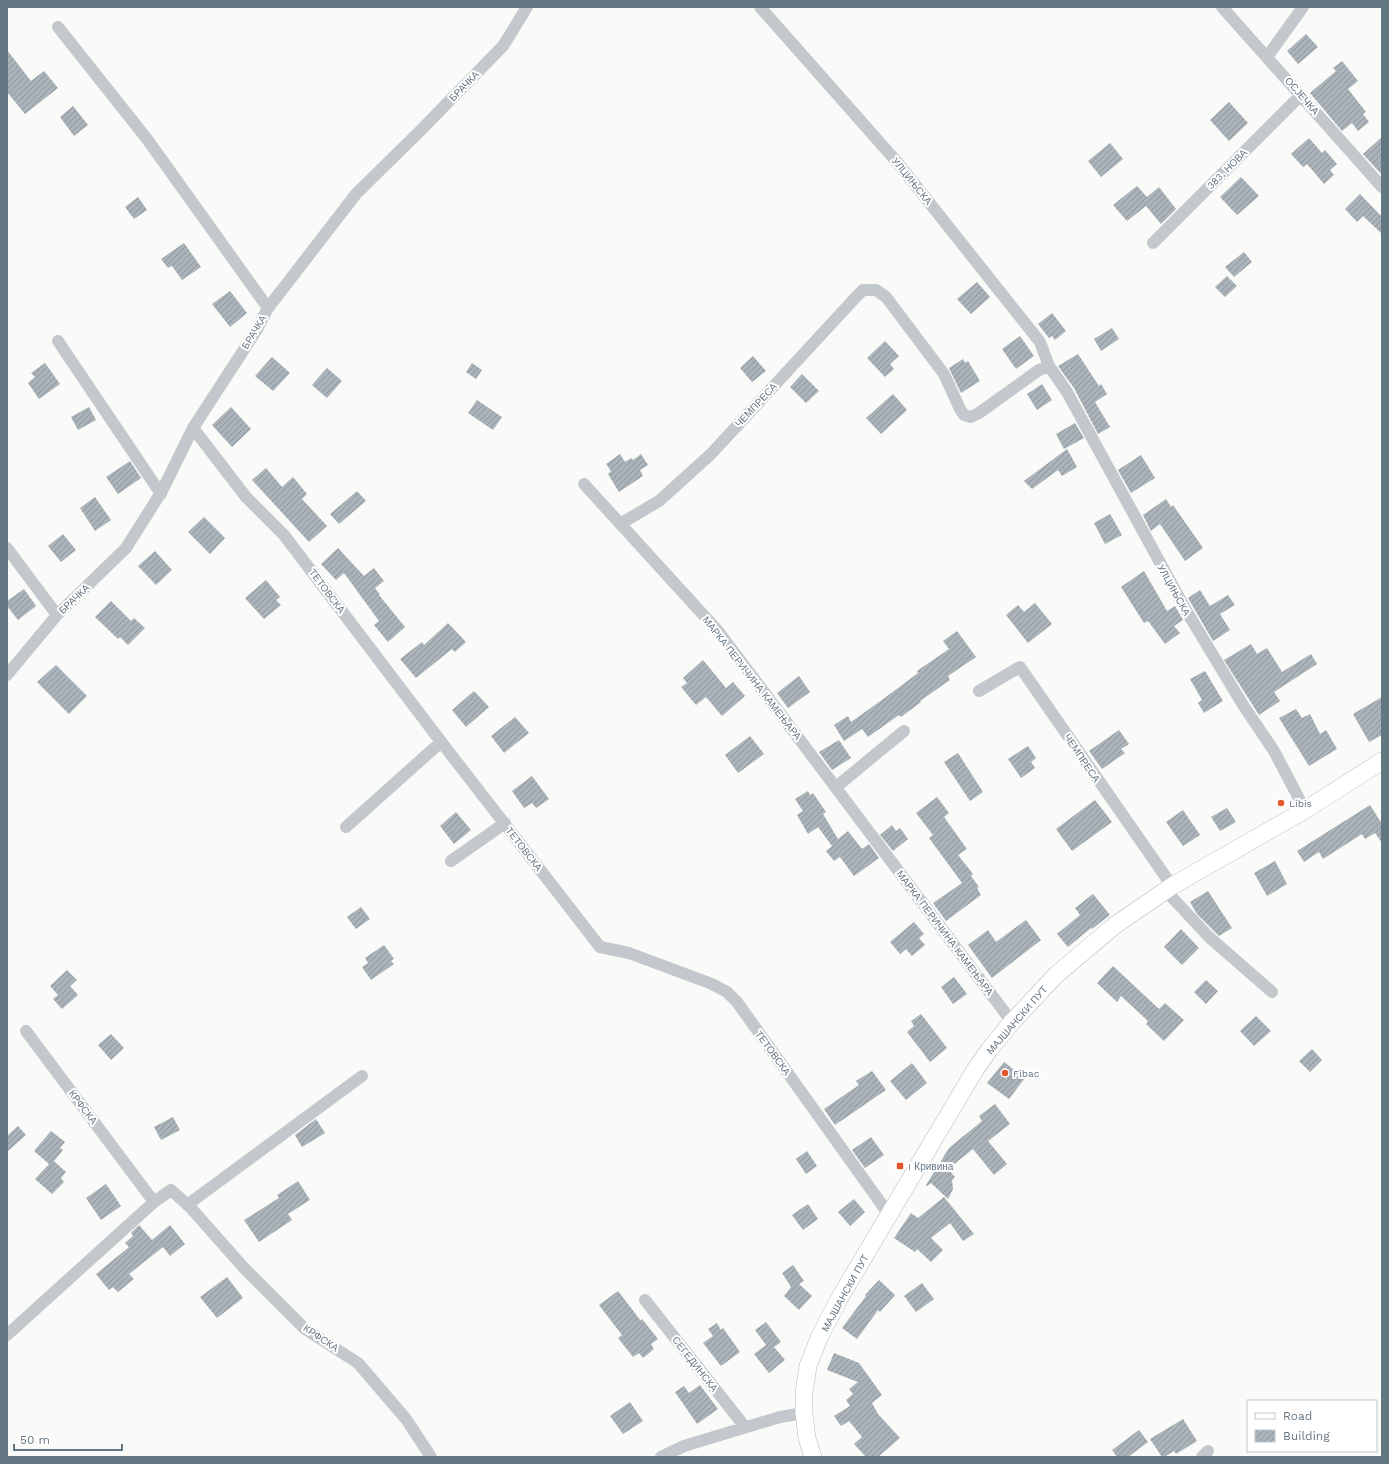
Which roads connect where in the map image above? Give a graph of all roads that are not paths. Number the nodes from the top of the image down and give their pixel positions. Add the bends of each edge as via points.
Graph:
1 (527, 7) edge
2 (760, 7) edge
3 (1222, 7) edge
4 (1303, 7) edge
5 (58, 28) dead end
6 (1267, 57) junction
7 (1301, 95) junction
8 (1382, 187) edge
9 (1153, 243) dead end
10 (268, 308) junction
11 (58, 341) dead end
12 (1049, 366) junction
13 (193, 428) junction
14 (584, 484) dead end
15 (161, 494) junction
16 (620, 524) junction
17 (7, 548) edge
18 (57, 615) junction
19 (7, 676) edge
20 (979, 691) dead end
21 (904, 732) dead end
22 (441, 742) junction
23 (1382, 761) edge
24 (836, 787) junction
25 (1305, 810) junction
26 (505, 823) junction
27 (346, 827) dead end
28 (451, 861) dead end
29 (1169, 888) junction
30 (1272, 992) dead end
31 (1012, 1022) junction
32 (26, 1031) dead end
33 (362, 1076) dead end
34 (154, 1202) junction
35 (187, 1205) junction
36 (890, 1216) junction
37 (645, 1300) dead end
38 (7, 1335) edge
39 (804, 1413) junction
40 (745, 1427) junction
41 (431, 1457) edge
42 (661, 1457) edge
43 (813, 1457) edge

1 - 10 street, БРАЧКА via 503,46 356,194
2 - 12 street, УЛЦИЊСКА via 897,162 1040,342
3 - 6 street, ОСЈЕЧКА
4 - 6 street
5 - 10 street via 147,139
6 - 7 street, ОСЈЕЧКА
7 - 8 street, ОСЈЕЧКА
7 - 9 street, 383. НОВА
10 - 13 street, БРАЧКА via 256,331
11 - 15 street
12 - 16 street, ЧЕМПРЕСА via 1039,370 979,413 971,417 964,415 944,374 886,298 876,290 863,290 711,454 659,501
12 - 25 street, УЛЦИЊСКА via 1067,392 1187,612 1274,751
13 - 15 street, БРАЧКА
13 - 22 street, ТЕТОВСКА via 246,497 284,535
14 - 16 street, МАРКА ПЕРИЧИНА КАМЕЊАРА
15 - 18 street, БРАЧКА via 126,548
16 - 24 street, МАРКА ПЕРИЧИНА КАМЕЊАРА via 718,631
17 - 18 street
18 - 19 street, БРАЧКА
20 - 29 street, ЧЕМПРЕСА via 1020,667
21 - 24 street
22 - 26 street, ТЕТОВСКА
22 - 27 street
23 - 25 street, МАЈШАНСКИ ПУТ
24 - 31 street, МАРКА ПЕРИЧИНА КАМЕЊАРА
25 - 29 street, МАЈШАНСКИ ПУТ
26 - 28 street
26 - 36 street, ТЕТОВСКА via 600,947 629,953 712,984 727,992 737,1002
29 - 30 street via 1209,937
29 - 31 street, МАЈШАНСКИ ПУТ via 1114,926 1056,975
31 - 36 street, МАЈШАНСКИ ПУТ via 975,1070
32 - 34 street, КРФСКА
33 - 35 street
34 - 35 street, КРФСКА via 171,1190
34 - 38 street, КРФСКА
35 - 41 street, КРФСКА via 244,1268 305,1329 358,1363 406,1419
36 - 39 street, МАЈШАНСКИ ПУТ via 839,1299 819,1338 808,1366
37 - 40 street, СЕГЕДИНСКА
39 - 40 street
39 - 43 street, МАЈШАНСКИ ПУТ via 807,1438
40 - 42 street via 684,1446

